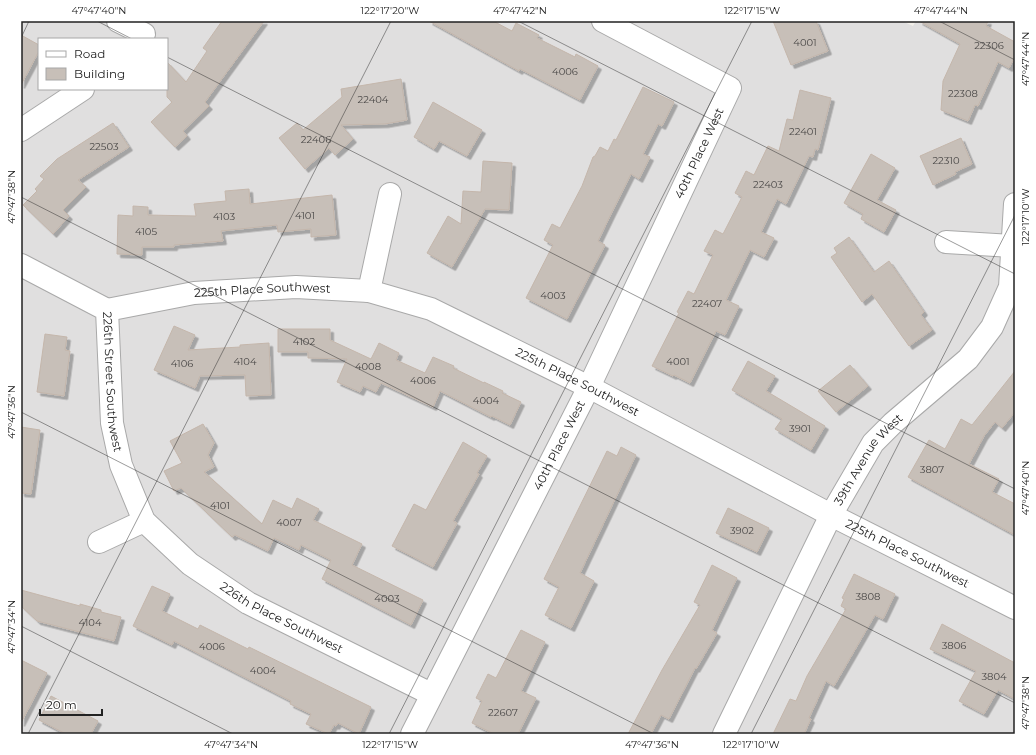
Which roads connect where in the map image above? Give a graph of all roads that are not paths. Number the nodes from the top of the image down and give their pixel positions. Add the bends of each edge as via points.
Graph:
1 (118, 21) edge
2 (603, 21) edge
3 (145, 32) edge
4 (81, 90) edge
5 (21, 130) edge
6 (390, 194) dead end
7 (1015, 204) edge
8 (946, 242) dead end
9 (1012, 246) junction
10 (21, 265) edge
11 (1013, 288) edge
12 (369, 291) junction
13 (107, 310) junction
14 (589, 387) junction
15 (831, 515) junction
16 (144, 521) junction
17 (99, 542) dead end
18 (1015, 608) edge
19 (431, 694) junction
20 (412, 734) edge
21 (724, 734) edge

1 - 3 street
2 - 14 street, 40th Place West via 730,88
4 - 5 street
6 - 12 street
7 - 9 street, 39th Avenue West
8 - 9 street
9 - 11 street, 39th Avenue West
10 - 13 street, 226th Street Southwest
11 - 15 street, 39th Avenue West via 992,327 968,359 874,443
12 - 13 street, 225th Place Southwest via 296,287 194,293
12 - 14 street, 225th Place Southwest via 431,309
13 - 16 street, 226th Street Southwest via 112,423 121,465
14 - 15 street, 225th Place Southwest
14 - 19 street, 40th Place West
15 - 18 street, 225th Place Southwest
15 - 21 street, 39th Avenue West
16 - 17 street
16 - 19 street, 226th Place Southwest via 190,564 248,603
19 - 20 street, 40th Place West

